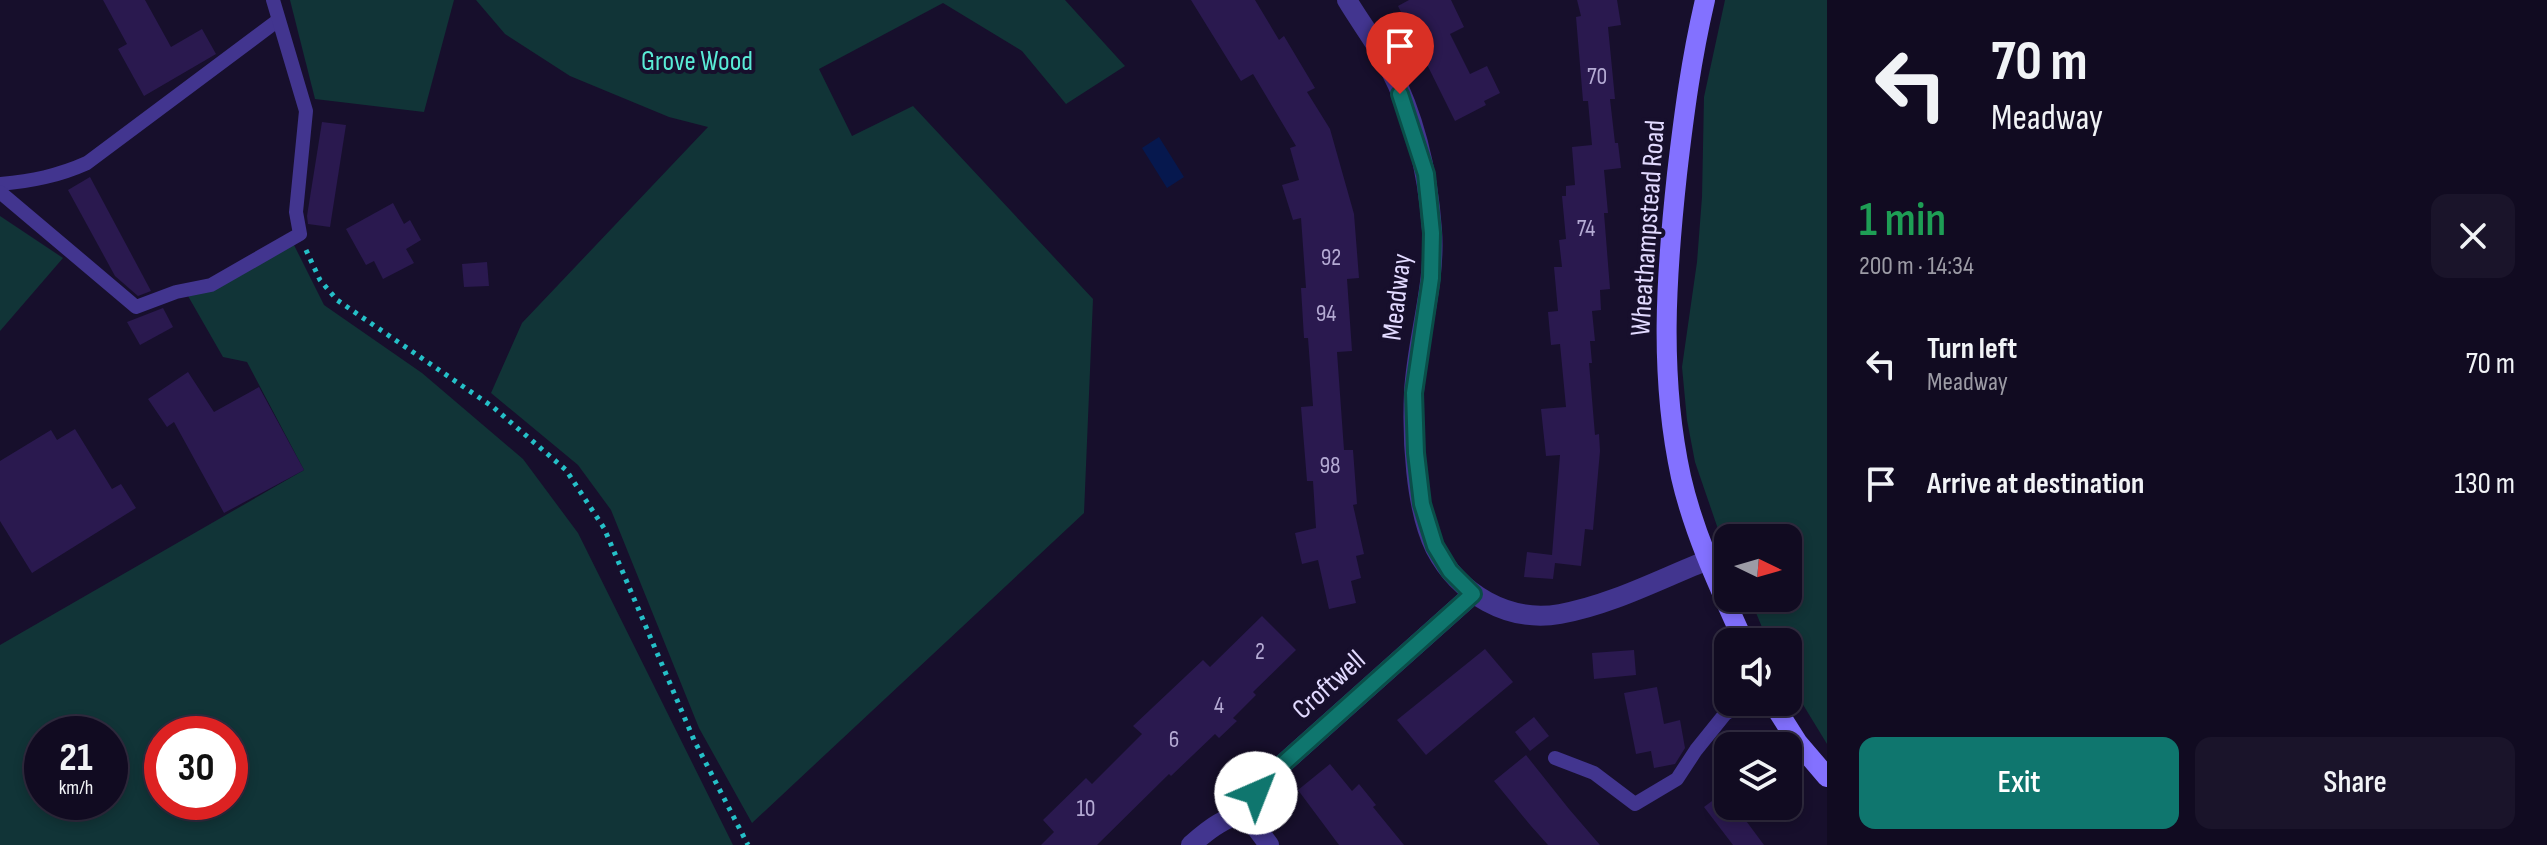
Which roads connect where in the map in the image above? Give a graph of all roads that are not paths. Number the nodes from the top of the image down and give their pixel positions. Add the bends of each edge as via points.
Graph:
1 (273, 0) edge
2 (1347, 0) edge
3 (1705, 0) edge
4 (277, 21) junction
5 (0, 184) edge
6 (0, 192) edge
7 (1708, 560) junction
8 (1473, 594) junction
9 (1738, 628) edge
10 (1723, 716) edge
11 (1781, 716) edge
12 (1555, 758) dead end
13 (1827, 777) edge
14 (1251, 812) junction
15 (1191, 845) edge
16 (1269, 845) edge

1 - 4 lane
2 - 8 street, Meadway via 1389,67 1426,174 1431,278 1414,393 1419,478 1435,546
3 - 7 street, Wheathampstead Road via 1690,67 1668,259 1665,342 1682,480
4 - 5 lane via 87,163 61,175
4 - 6 lane via 306,111 296,212 300,234 211,285 136,307
7 - 8 street, Meadway via 1557,615 1523,615
7 - 9 street, Wheathampstead Road
8 - 14 street, Croftwell via 1265,780
10 - 12 lane via 1677,779 1635,804 1594,773
11 - 13 street
14 - 15 street via 1219,822
14 - 16 street

